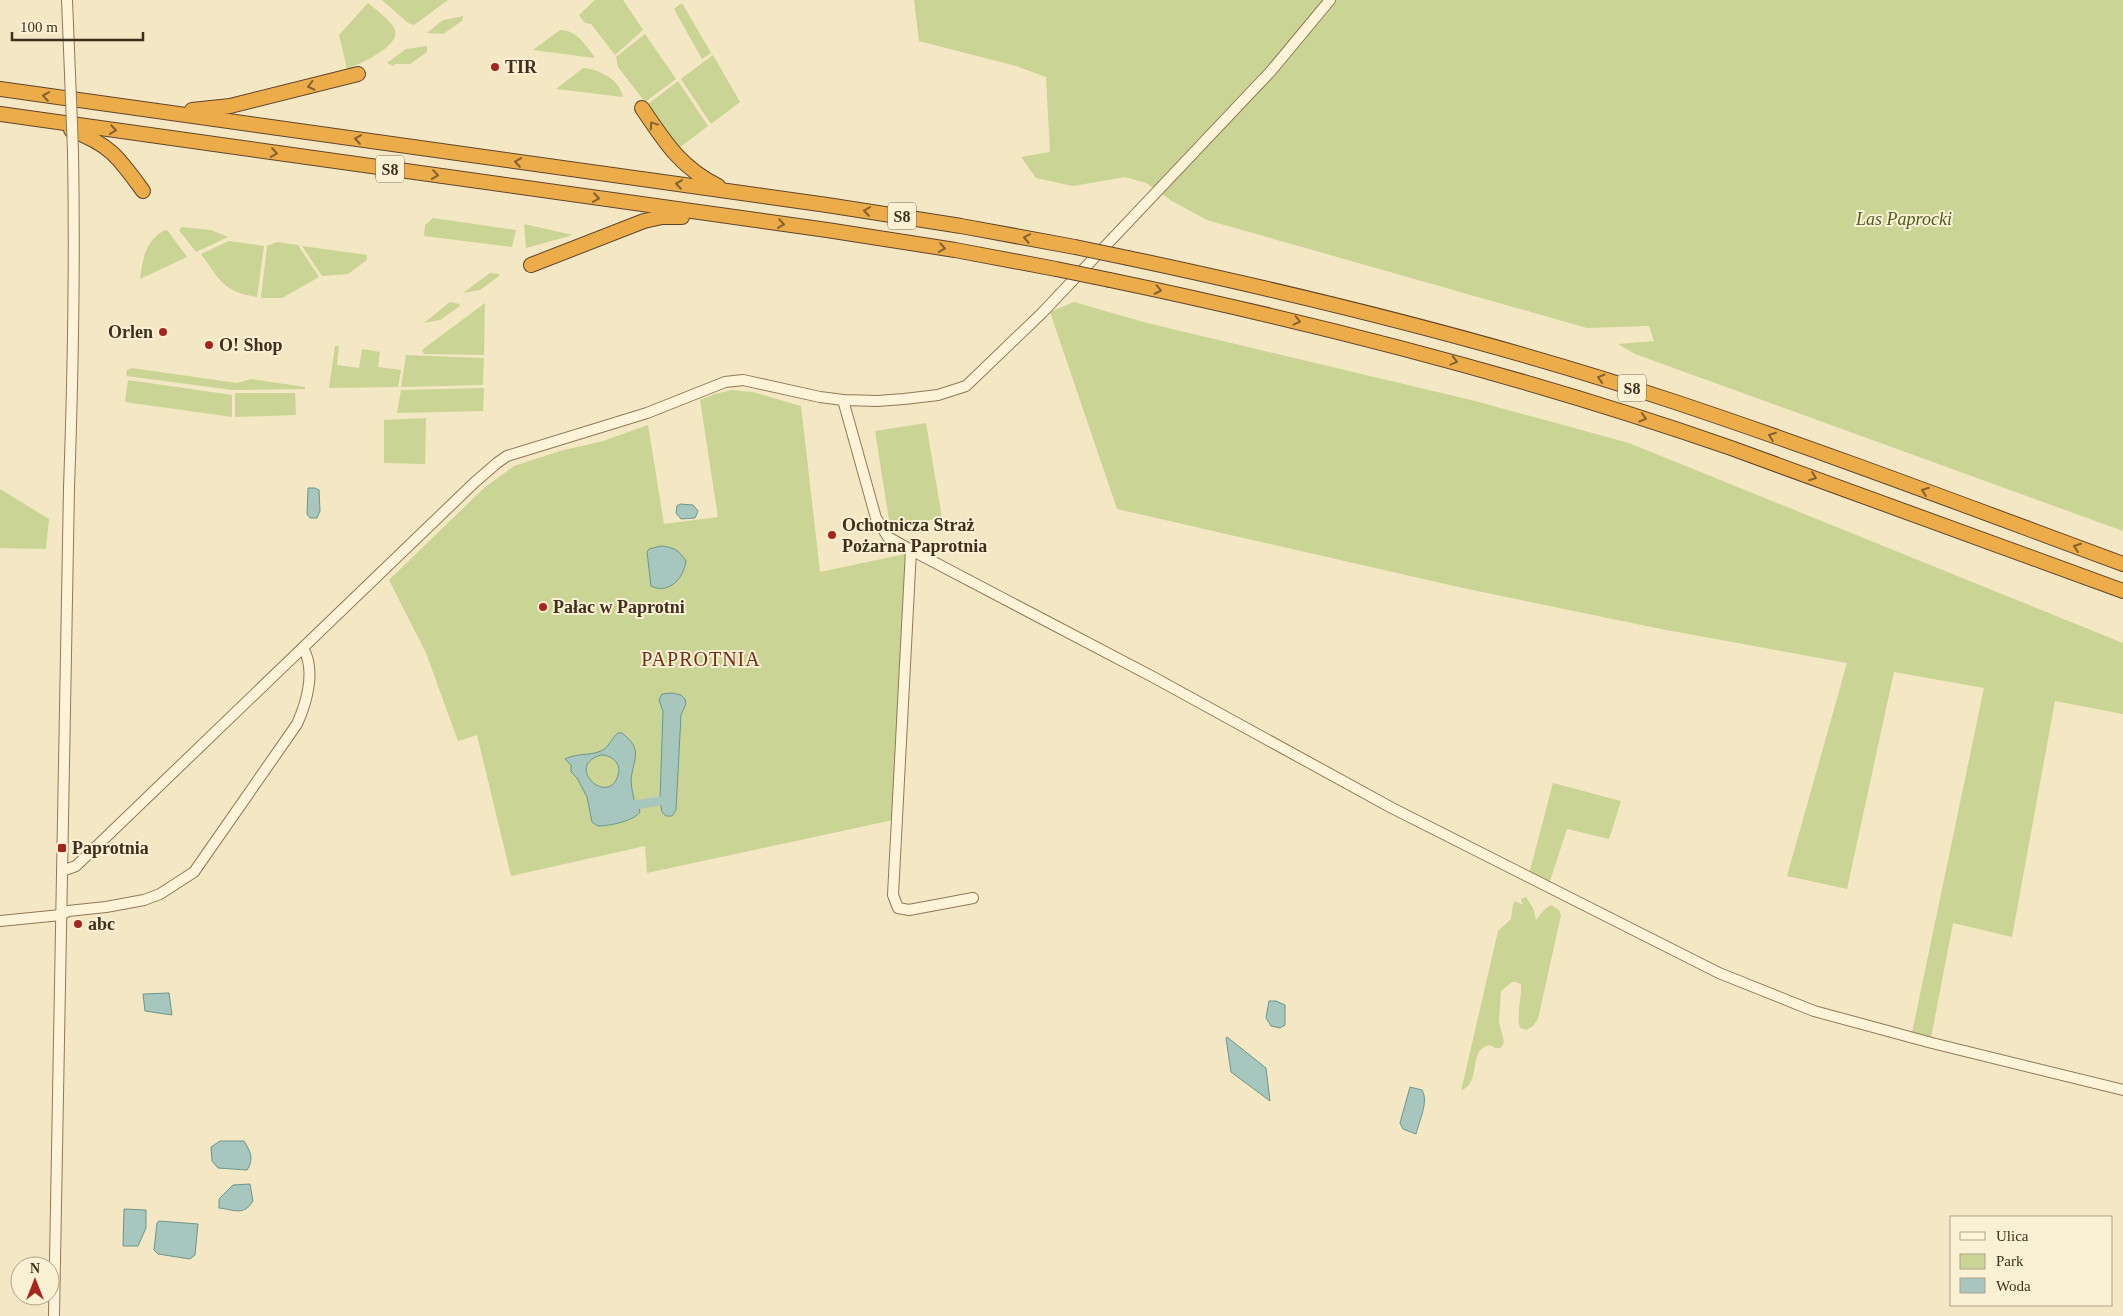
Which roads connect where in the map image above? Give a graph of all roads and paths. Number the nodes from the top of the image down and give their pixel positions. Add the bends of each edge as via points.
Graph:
1 (67, 0) edge
2 (1330, 0) edge
3 (358, 74) dead end
4 (0, 89) edge
5 (642, 108) dead end
6 (163, 112) junction
7 (0, 114) edge
8 (47, 121) junction
9 (143, 190) dead end
10 (728, 191) junction
11 (733, 217) junction
12 (531, 265) dead end
13 (843, 400) junction
14 (911, 550) junction
15 (2123, 564) edge
16 (2123, 591) edge
17 (303, 648) junction
18 (62, 871) junction
19 (973, 898) dead end
20 (61, 915) junction
21 (0, 921) edge
22 (2123, 1090) edge
23 (54, 1316) edge

1 - 18 street, bridge via 75,264
2 - 13 street via 1265,78 1042,314 973,381 958,390 904,400
3 -> 6 highway via 230,106
6 -> 4 highway, S8
10 -> 5 highway via 698,176 679,159
10 -> 6 highway, S8
7 - 8 highway, S8
8 - 9 highway via 106,147
8 -> 11 highway, S8
15 -> 10 highway, S8, bridge via 1736,423 1604,379 1348,307 1075,247 909,217
11 - 12 highway via 662,217 644,221
11 -> 16 highway, S8, bridge via 900,241 1056,269 1314,325 1454,361 1536,384 1713,442
13 - 14 street via 876,518 888,537
13 - 17 street via 743,380 724,382 648,413 507,456 475,482
14 - 19 street via 893,895 898,908 909,910
14 - 22 street via 1392,808 1719,973 1814,1011
17 - 18 street via 76,866
17 - 20 street via 308,663 308,685 297,724 194,872 160,894 144,900
18 - 20 street
20 - 21 street
20 - 23 street

